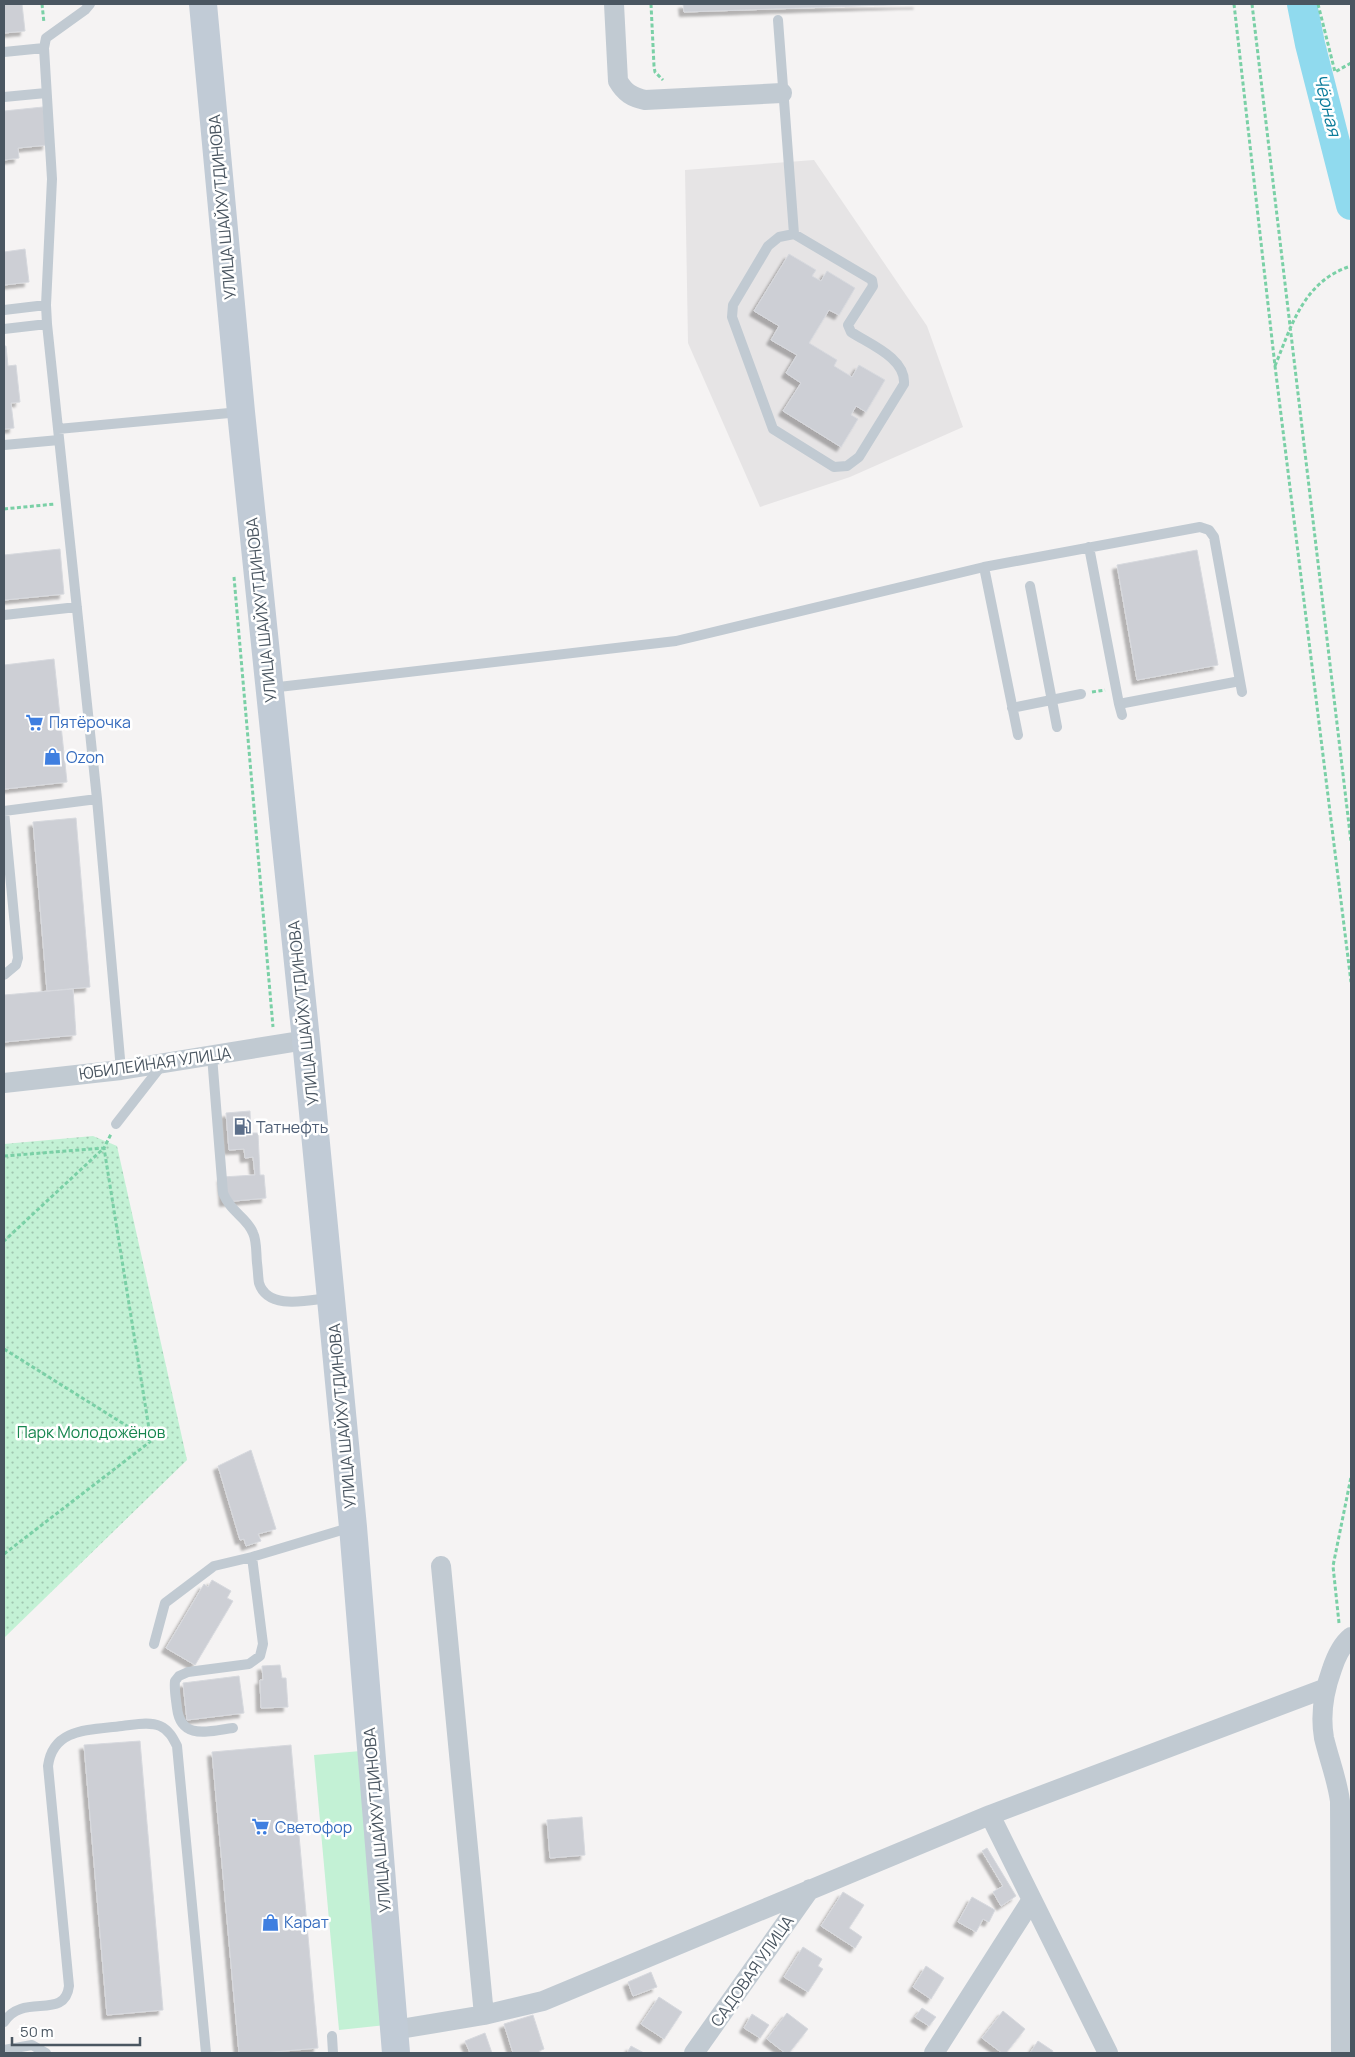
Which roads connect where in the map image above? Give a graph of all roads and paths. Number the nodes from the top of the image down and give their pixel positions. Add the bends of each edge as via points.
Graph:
1 (90, 4) edge
2 (203, 4) edge
3 (614, 4) edge
4 (651, 4) edge
5 (1234, 4) edge
6 (1252, 4) edge
7 (1318, 4) edge
8 (778, 20) dead end
9 (44, 48) junction
10 (4, 52) edge
11 (1351, 63) edge
12 (666, 81) dead end
13 (46, 93) junction
14 (782, 93) junction
15 (4, 97) edge
16 (794, 234) junction
17 (1351, 266) edge
18 (46, 305) junction
19 (4, 310) edge
20 (47, 324) junction
21 (1290, 328) junction
22 (4, 330) edge
23 (1275, 366) junction
24 (241, 412) junction
25 (58, 434) junction
26 (4, 445) edge
27 (65, 503) junction
28 (4, 509) edge
29 (1089, 547) junction
30 (984, 567) junction
31 (1030, 586) dead end
32 (76, 607) junction
33 (4, 614) edge
34 (1240, 681) junction
35 (269, 688) junction
36 (1116, 688) junction
37 (1242, 692) dead end
38 (1081, 694) joint
39 (1052, 700) junction
40 (1119, 704) junction
41 (1012, 708) junction
42 (1122, 715) dead end
43 (1057, 727) dead end
44 (1018, 735) dead end
45 (97, 799) junction
46 (4, 811) edge
47 (1351, 842) edge
48 (4, 975) edge
49 (1351, 982) edge
50 (306, 1040) junction
51 (212, 1056) junction
52 (162, 1064) junction
53 (121, 1070) junction
54 (4, 1083) edge
55 (116, 1124) joint
56 (104, 1148) junction
57 (4, 1156) edge
58 (4, 1241) edge
59 (331, 1297) junction
60 (4, 1349) edge
61 (151, 1441) junction
62 (1351, 1477) edge
63 (353, 1527) junction
64 (4, 1554) edge
65 (252, 1557) junction
66 (441, 1566) dead end
67 (1347, 1633) edge
68 (154, 1644) dead end
69 (1326, 1688) junction
70 (233, 1728) dead end
71 (990, 1815) junction
72 (1346, 1840) edge
73 (810, 1889) junction
74 (1031, 1901) junction
75 (484, 2015) junction
76 (4, 2022) edge
77 (332, 2036) dead end
78 (395, 2042) edge
79 (4, 2050) edge
80 (46, 2053) edge
81 (206, 2053) edge
82 (333, 2053) edge
83 (694, 2053) edge
84 (934, 2053) edge
85 (1108, 2053) edge
86 (1342, 2053) edge

1 - 9 lane via 46,38
2 - 24 main road, УЛИЦА ШАЙХУТДИНОВА
3 - 14 street via 618,81 623,91 633,97 645,100
4 - 12 path via 654,66 660,79
5 - 23 path
6 - 21 path
7 - 11 path via 1335,72
8 - 14 lane
9 - 10 lane
9 - 13 lane
13 - 15 lane
13 - 18 lane via 52,179
14 - 16 lane
16 - 16 lane via 872,280 873,286 848,328 899,365 905,377 904,384 859,457 854,463 840,468 772,429 732,316 733,305 768,246 779,237
17 - 21 path via 1325,280 1304,299
18 - 19 lane
18 - 20 lane
20 - 22 lane
20 - 25 lane
21 - 23 path
21 - 47 path
23 - 49 path
24 - 25 lane
24 - 35 main road, УЛИЦА ШАЙХУТДИНОВА
25 - 26 lane
25 - 27 lane
27 - 28 path
27 - 32 lane
29 - 30 lane
29 - 34 lane via 1200,527 1209,530 1214,537
29 - 36 lane
30 - 35 lane via 676,641
30 - 41 lane
31 - 39 lane
32 - 33 lane
32 - 45 lane
34 - 37 lane
34 - 40 lane
35 - 50 main road, УЛИЦА ШАЙХУТДИНОВА
36 - 38 path
36 - 40 lane
38 - 39 lane
39 - 41 lane
39 - 43 lane
40 - 42 lane
41 - 44 lane
45 - 46 lane
45 - 53 lane
46 - 48 lane via 18,958 16,965
50 - 51 street, ЮБИЛЕЙНАЯ УЛИЦА
50 - 59 main road, УЛИЦА ШАЙХУТДИНОВА
51 - 52 street, ЮБИЛЕЙНАЯ УЛИЦА
51 - 59 lane via 224,1193 228,1204 254,1234 260,1284 270,1296 281,1301 292,1303
52 - 53 street, ЮБИЛЕЙНАЯ УЛИЦА
52 - 55 lane
53 - 54 street, ЮБИЛЕЙНАЯ УЛИЦА
55 - 56 path
56 - 57 path
56 - 58 path
56 - 61 path
59 - 63 main road, УЛИЦА ШАЙХУТДИНОВА
60 - 61 path
61 - 64 path
62 - 67 path via 1333,1566 1338,1620
63 - 65 lane
63 - 78 main road, УЛИЦА ШАЙХУТДИНОВА
65 - 68 lane via 214,1566 165,1603
65 - 70 lane via 263,1644 260,1656 248,1664 183,1673 175,1681 174,1688 178,1717 188,1729 199,1732
66 - 75 street
67 - 69 street
69 - 71 street
69 - 72 street via 1323,1728 1339,1793
71 - 73 street
71 - 74 street
72 - 86 street
73 - 75 street via 543,2001
73 - 83 street, САДОВАЯ УЛИЦА
74 - 84 street
74 - 85 street
75 - 78 street
76 - 81 lane via 23,2007 56,2005 68,1994 49,1754 56,1744 76,1731 151,1723 166,1730 177,1746
77 - 82 lane
79 - 80 lane via 32,2045

